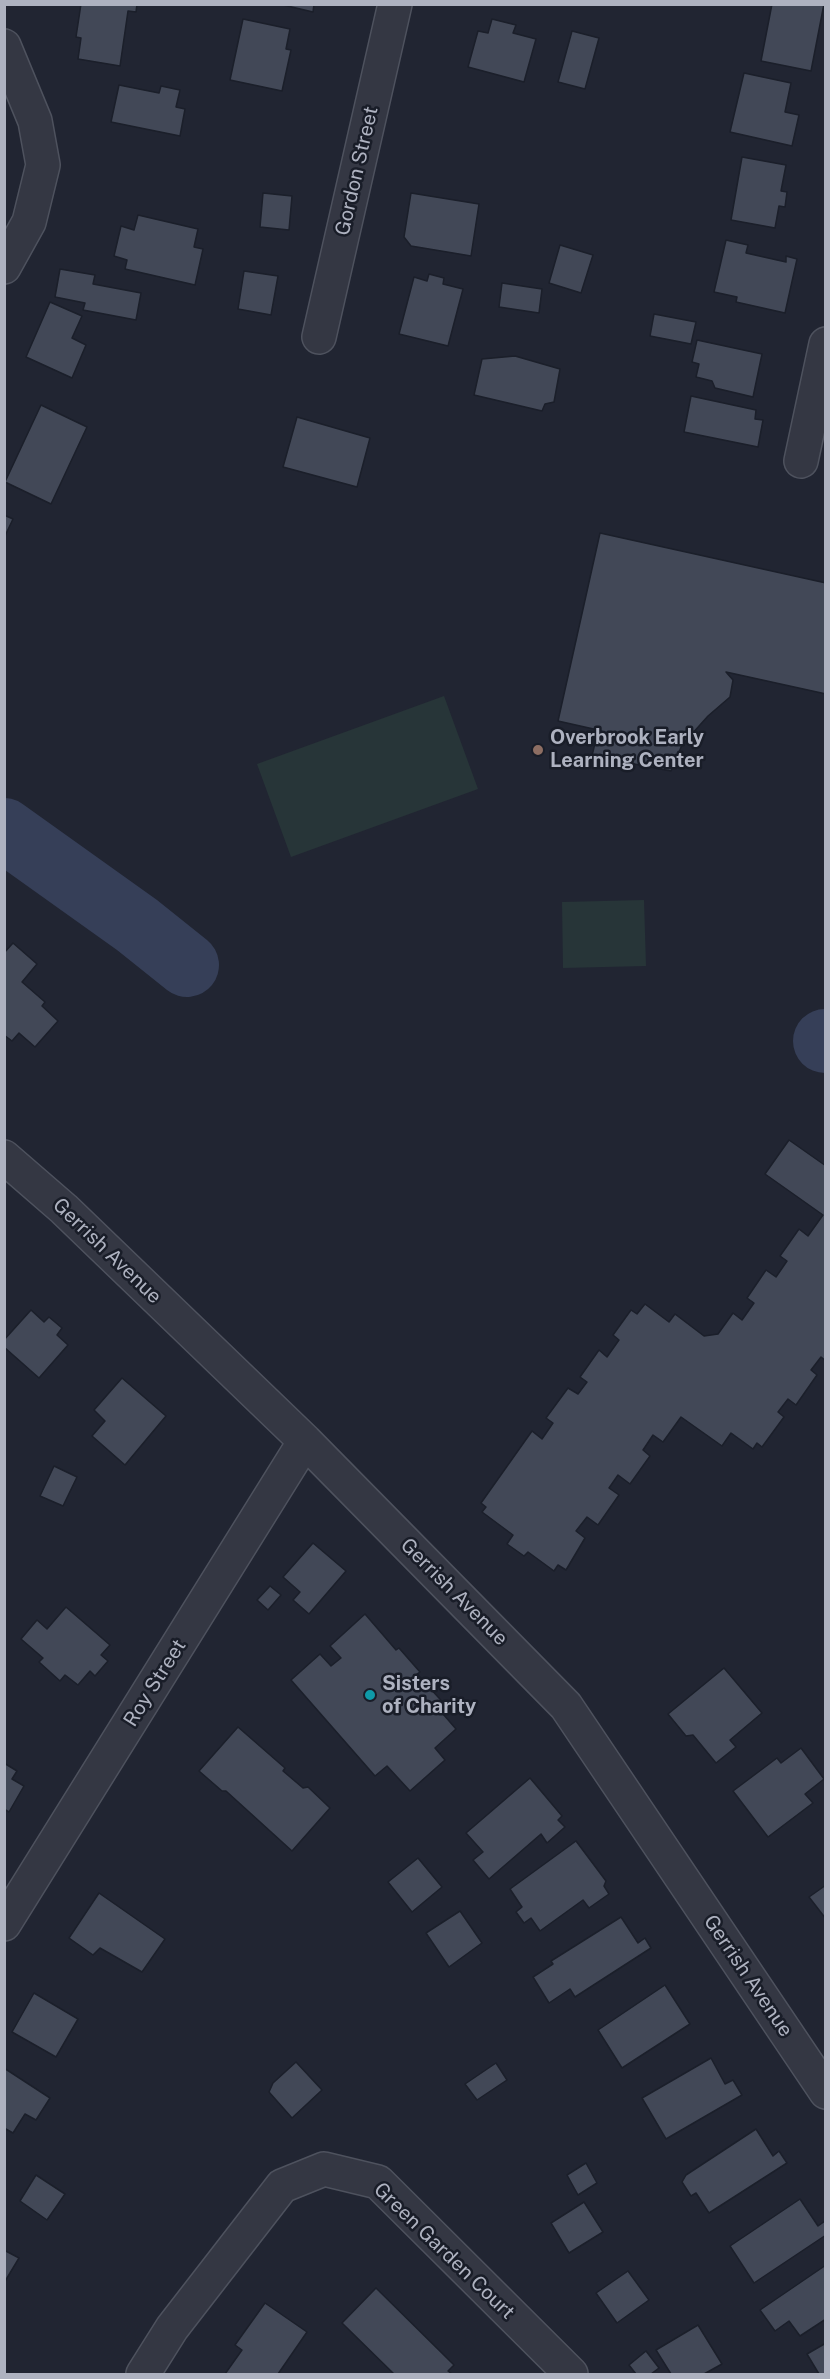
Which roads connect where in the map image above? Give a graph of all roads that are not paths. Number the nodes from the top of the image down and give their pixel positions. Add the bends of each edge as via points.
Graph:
1 (395, 4) edge
2 (4, 46) edge
3 (4, 267) edge
4 (318, 338) dead end
5 (825, 344) edge
6 (801, 461) dead end
7 (4, 1157) edge
8 (305, 1441) junction
9 (4, 1924) edge
10 (825, 2092) edge
11 (143, 2374) edge
12 (570, 2374) edge

1 - 4 street, Gordon Street
2 - 3 street via 35,121 43,165 29,222
5 - 6 street
7 - 8 street, Gerrish Avenue via 64,1209
8 - 9 street, Roy Street
8 - 10 street, Gerrish Avenue via 567,1706
11 - 12 street, Green Garden Court via 172,2328 282,2186 324,2169 378,2182

